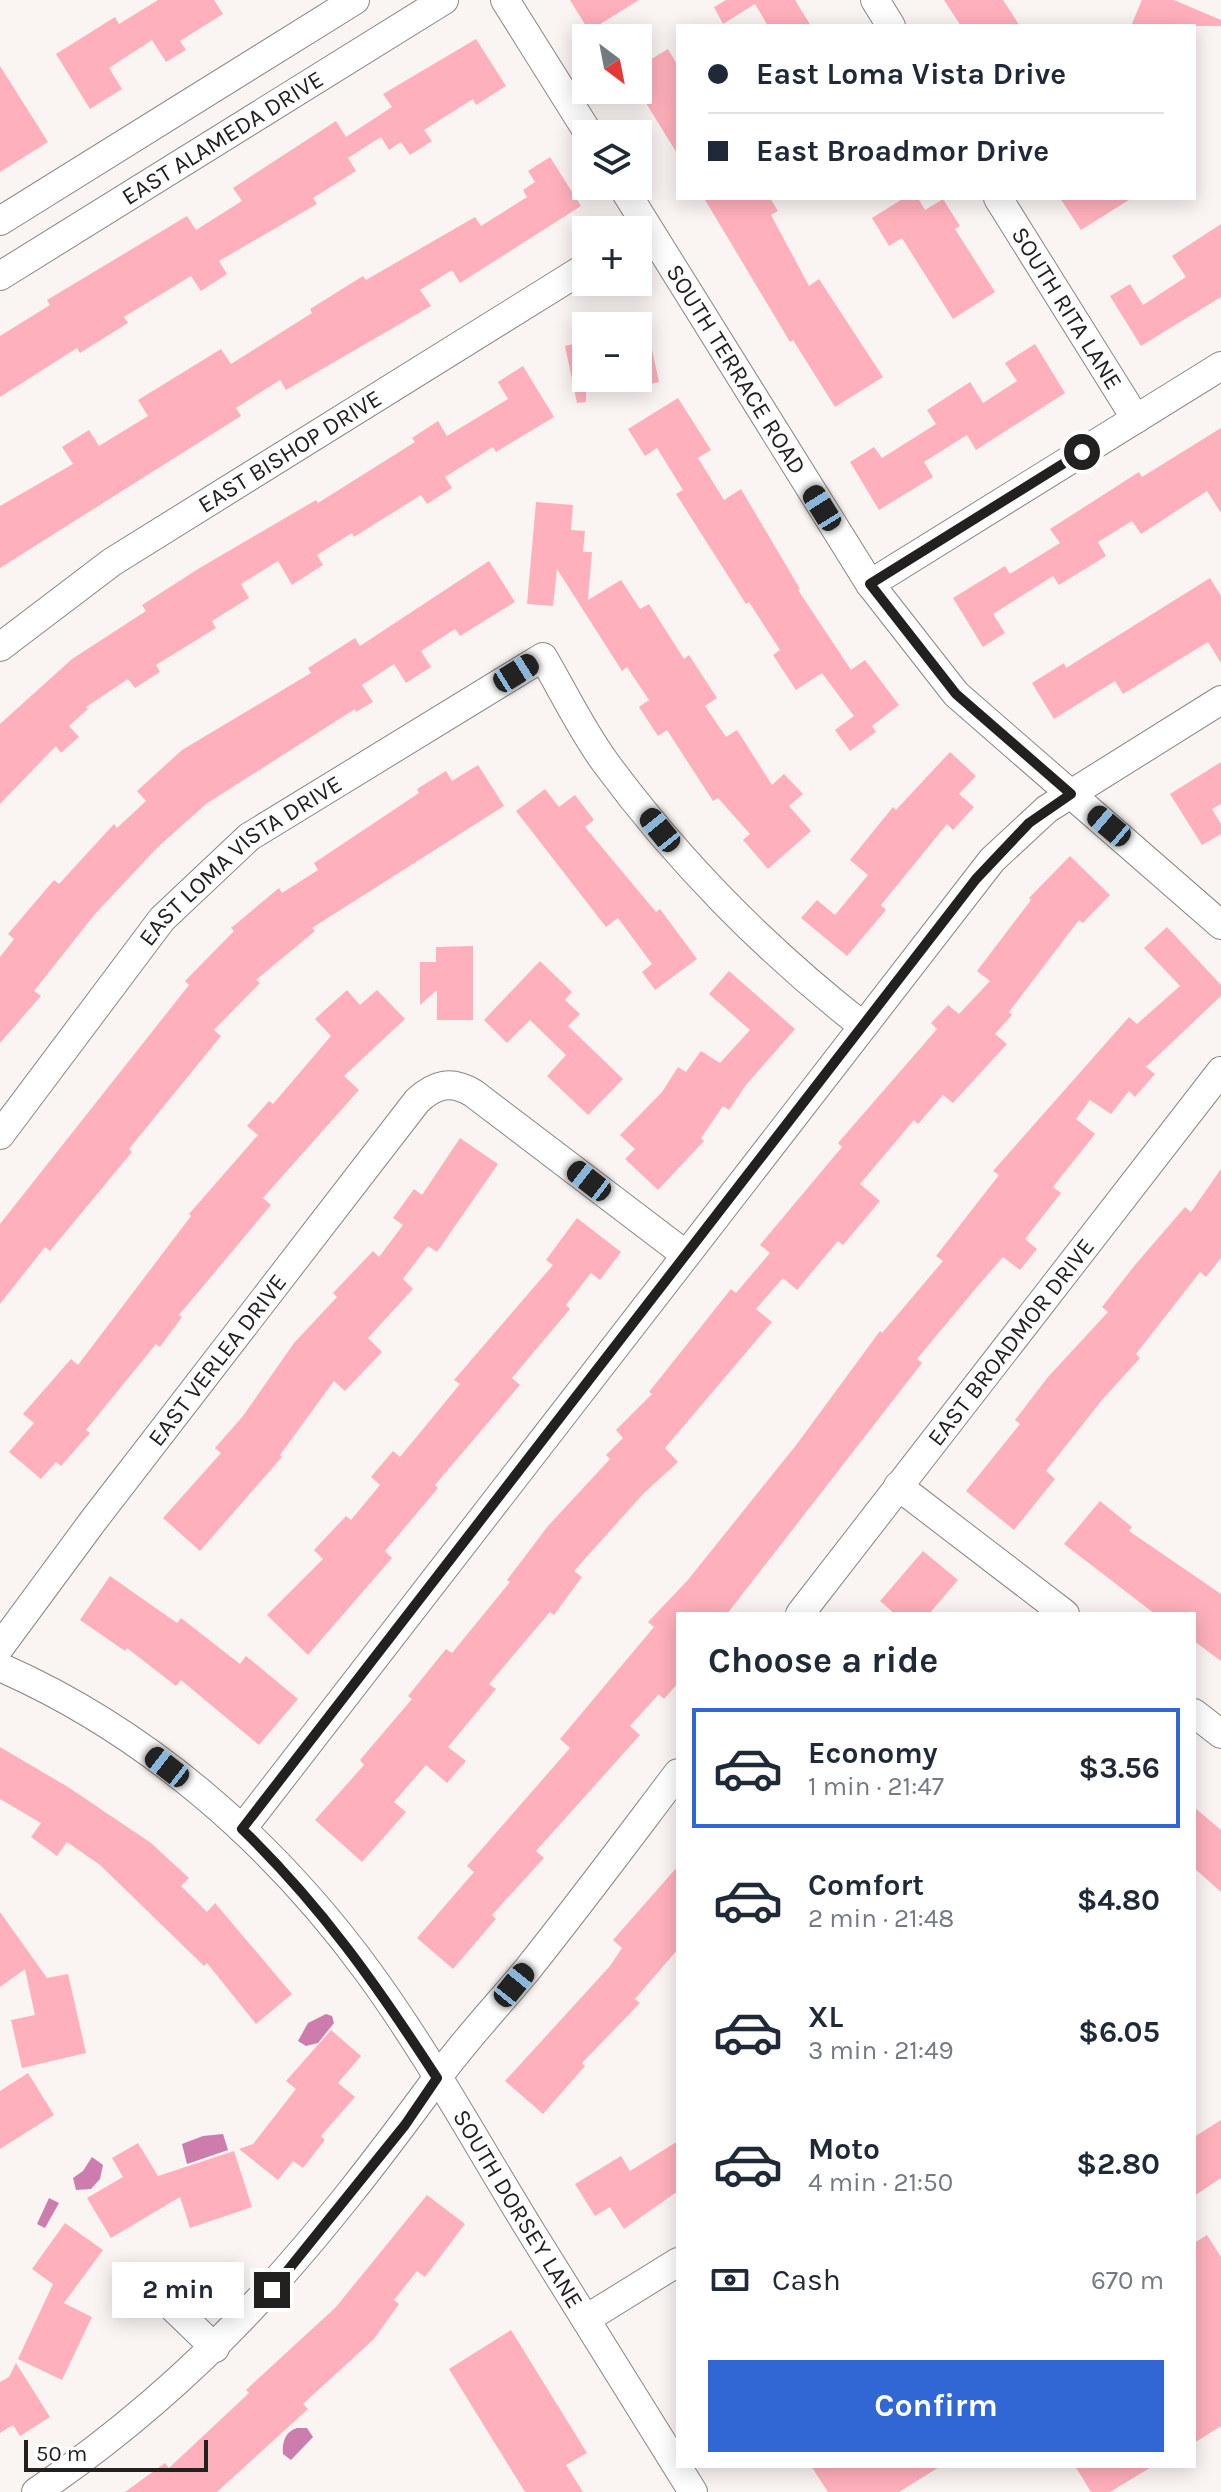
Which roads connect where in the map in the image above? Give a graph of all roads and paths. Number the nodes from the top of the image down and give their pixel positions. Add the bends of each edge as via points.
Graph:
1 (355, 0) edge
2 (444, 0) edge
3 (505, 0) edge
4 (875, 0) edge
5 (890, 24) edge
6 (580, 120) edge
7 (999, 200) edge
8 (0, 221) edge
9 (652, 245) edge
10 (0, 276) edge
11 (572, 276) edge
12 (1221, 366) edge
13 (1136, 419) junction
14 (870, 584) junction
15 (0, 647) edge
16 (1221, 700) edge
17 (1071, 794) junction
18 (1221, 925) edge
19 (863, 1026) junction
20 (1221, 1071) edge
21 (0, 1135) edge
22 (686, 1255) junction
23 (898, 1486) junction
24 (802, 1612) edge
25 (1062, 1612) edge
26 (0, 1647) edge
27 (0, 1667) edge
28 (1196, 1715) edge
29 (1221, 1734) edge
30 (676, 1776) edge
31 (242, 1829) junction
32 (437, 2078) junction
33 (676, 2263) edge
34 (158, 2293) dead end
35 (586, 2319) junction
36 (215, 2348) junction
37 (676, 2465) edge
38 (678, 2468) edge
39 (36, 2492) edge
40 (693, 2492) edge

1 - 8 street, EAST ALAMEDA DRIVE
2 - 10 street, EAST ALAMEDA DRIVE
3 - 6 street
4 - 5 street
7 - 13 street, SOUTH RITA LANE
9 - 14 street, SOUTH TERRACE ROAD
11 - 15 street, EAST BISHOP DRIVE via 112,562
12 - 13 street
13 - 14 street
14 - 17 street, SOUTH TERRACE ROAD via 956,694
16 - 17 street
17 - 18 street, SOUTH TERRACE ROAD
17 - 19 street via 1029,823 992,860
19 - 21 street, EAST LOMA VISTA DRIVE via 769,945 679,853 604,760 543,657 249,837 162,919
19 - 22 street
20 - 23 street, EAST BROADMOR DRIVE
22 - 26 street, EAST VERLEA DRIVE via 473,1093 444,1084 417,1101
22 - 31 street
23 - 24 street, EAST BROADMOR DRIVE
23 - 25 street
27 - 31 street, SOUTH DORSEY LANE via 47,1687 112,1727
28 - 29 street
30 - 32 street
31 - 32 street, SOUTH DORSEY LANE via 349,1946
32 - 35 street, SOUTH DORSEY LANE
32 - 36 street via 319,2236
33 - 35 street
34 - 36 street
35 - 37 street, SOUTH DORSEY LANE
36 - 39 street via 123,2429
38 - 40 street, SOUTH DORSEY LANE

